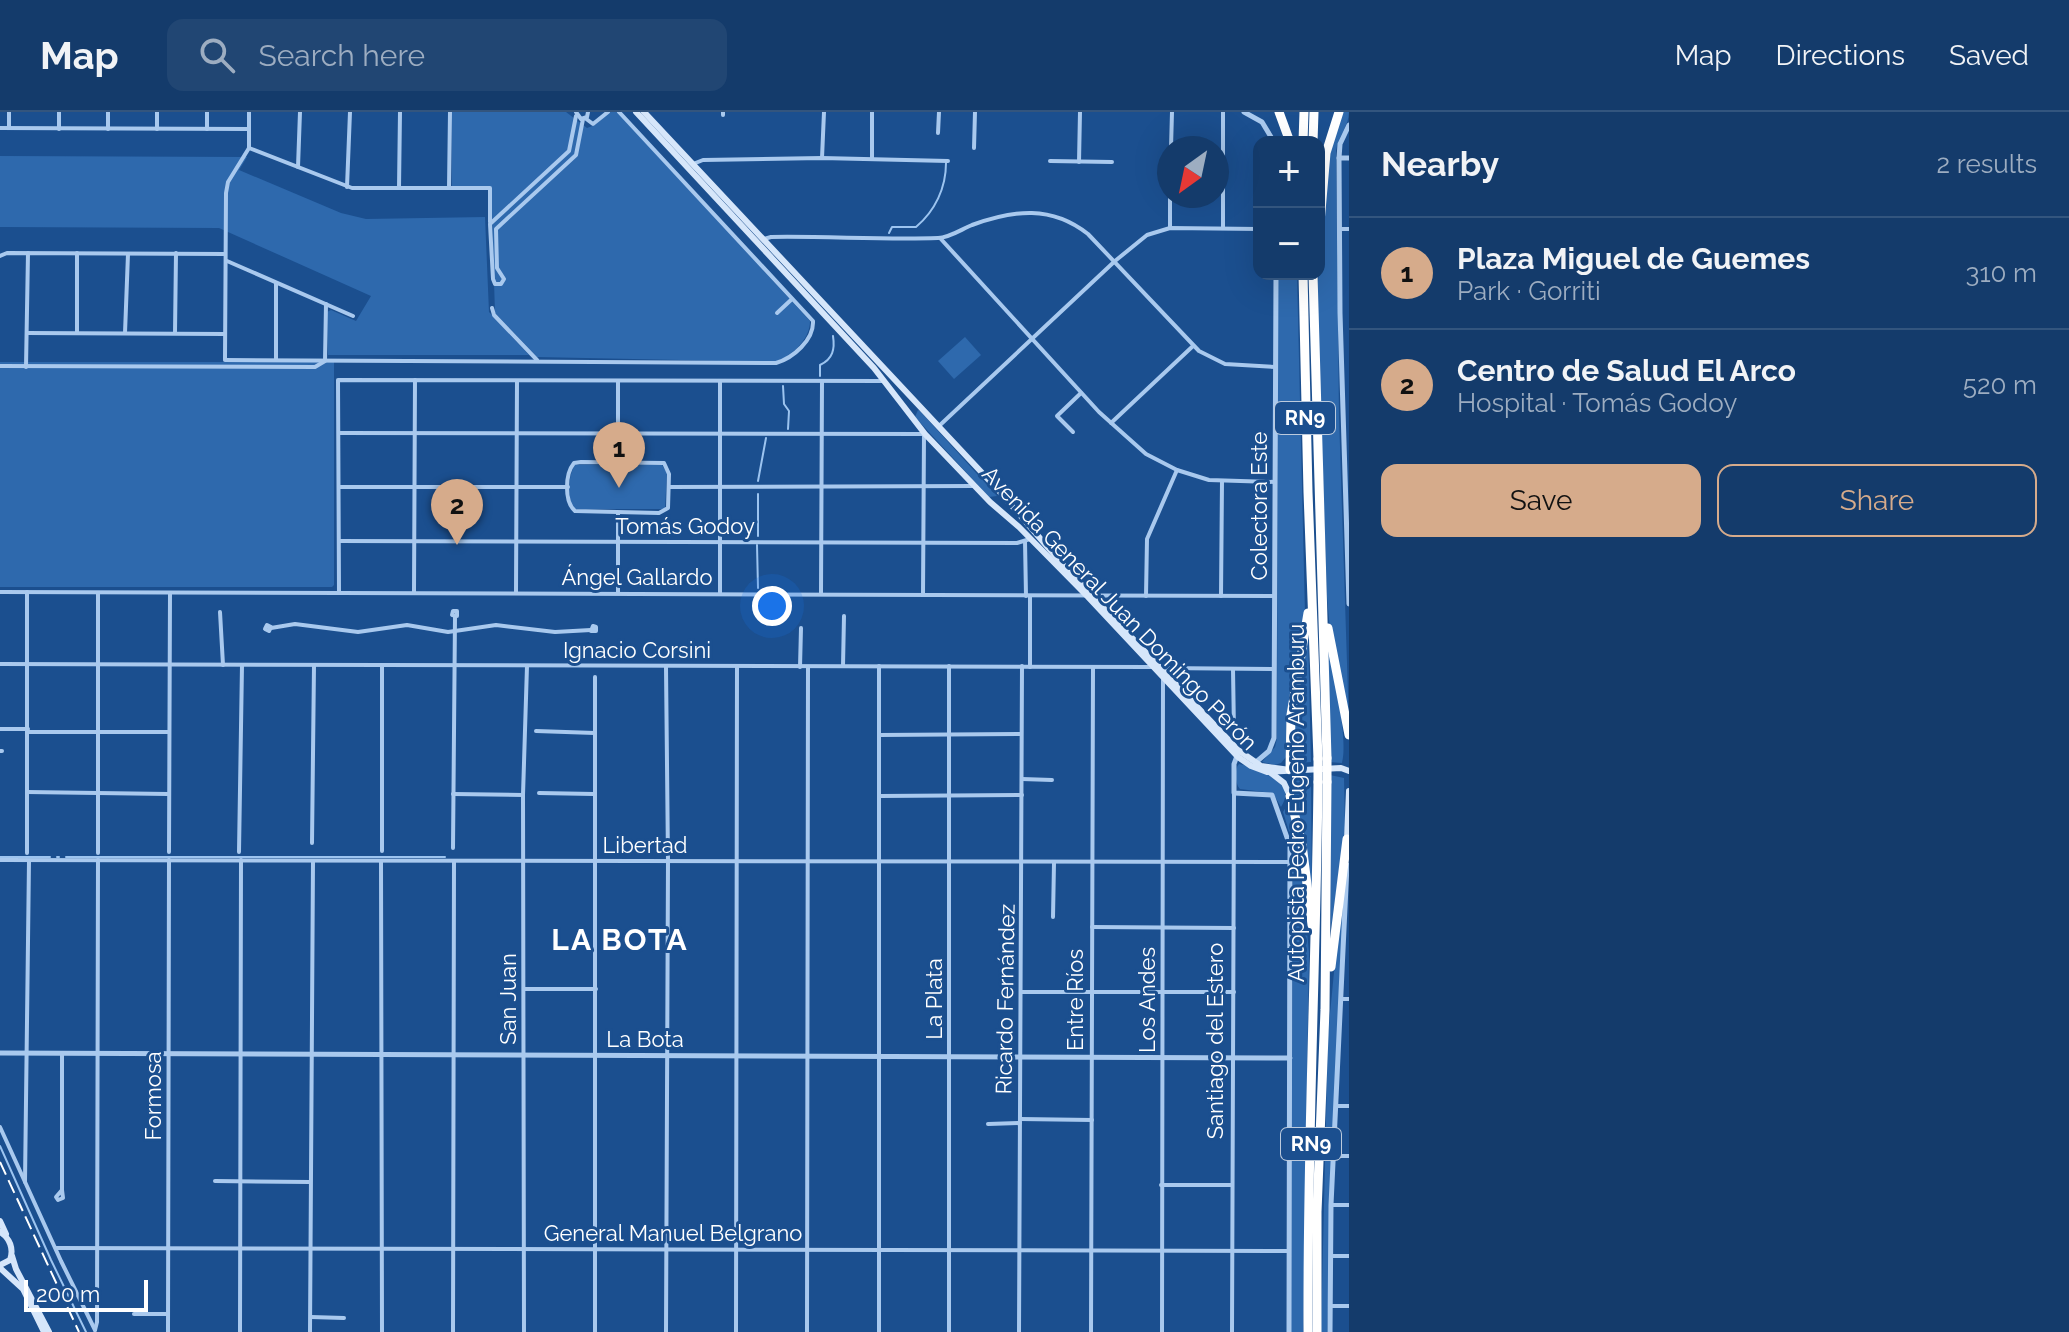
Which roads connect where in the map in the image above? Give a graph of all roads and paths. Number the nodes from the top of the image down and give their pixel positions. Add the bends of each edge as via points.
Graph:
1 (9, 112) edge
2 (59, 112) edge
3 (108, 112) edge
4 (157, 112) edge
5 (207, 112) edge
6 (249, 112) edge
7 (300, 112) edge
8 (350, 112) edge
9 (400, 112) edge
10 (450, 112) edge
11 (588, 112) edge
12 (608, 112) edge
13 (619, 112) edge
14 (636, 112) edge
15 (644, 112) edge
16 (824, 112) edge
17 (872, 112) edge
18 (939, 112) edge
19 (975, 112) edge
20 (1080, 112) edge
21 (1172, 112) edge
22 (1223, 112) edge
23 (1244, 112) edge
24 (1279, 112) edge
25 (1304, 112) edge
26 (1314, 112) edge
27 (1339, 112) edge
28 (575, 114) edge
29 (584, 119) junction
30 (1349, 125) edge
31 (0, 128) edge
32 (9, 128) junction
33 (59, 129) junction
34 (108, 129) junction
35 (157, 129) junction
36 (207, 129) junction
37 (249, 129) junction
38 (938, 133) dead end
39 (1171, 136) edge
40 (1270, 136) edge
41 (1288, 136) edge
42 (1303, 136) edge
43 (1313, 136) edge
44 (249, 148) junction
45 (974, 148) dead end
46 (822, 158) junction
47 (1339, 158) junction
48 (1349, 158) edge
49 (872, 159) junction
50 (948, 161) dead end
51 (1050, 161) dead end
52 (1079, 162) junction
53 (1112, 162) dead end
54 (693, 164) junction
55 (298, 167) junction
56 (347, 187) junction
57 (399, 188) junction
58 (449, 188) junction
59 (1170, 208) edge
60 (1322, 208) edge
61 (490, 224) junction
62 (1170, 228) junction
63 (1223, 228) junction
64 (1253, 229) edge
65 (1340, 229) junction
66 (1349, 229) edge
67 (940, 238) junction
68 (764, 239) junction
69 (28, 253) junction
70 (77, 253) junction
71 (176, 253) junction
72 (128, 254) junction
73 (225, 254) junction
74 (0, 256) edge
75 (226, 261) junction
76 (1115, 261) junction
77 (1276, 280) edge
78 (1303, 280) edge
79 (1314, 280) edge
80 (276, 283) junction
81 (792, 299) junction
82 (326, 304) junction
83 (492, 308) dead end
84 (777, 313) dead end
85 (1340, 313) junction
86 (1349, 313) edge
87 (353, 316) dead end
88 (27, 333) junction
89 (77, 333) junction
90 (125, 333) junction
91 (175, 333) junction
92 (225, 334) junction
93 (1032, 339) junction
94 (1193, 346) junction
95 (276, 359) junction
96 (225, 360) junction
97 (325, 360) junction
98 (537, 360) junction
99 (0, 366) edge
100 (26, 367) junction
101 (1276, 367) junction
102 (225, 368) junction
103 (1345, 368) edge
104 (415, 380) junction
105 (884, 380) junction
106 (517, 381) junction
107 (618, 381) junction
108 (720, 381) junction
109 (822, 381) junction
110 (1081, 393) junction
111 (922, 408) junction
112 (912, 418) junction
113 (1111, 423) junction
114 (939, 426) junction
115 (1073, 432) dead end
116 (339, 433) junction
117 (415, 433) junction
118 (516, 433) junction
119 (618, 433) junction
120 (720, 434) junction
121 (924, 434) junction
122 (821, 435) junction
123 (618, 462) junction
124 (1177, 470) junction
125 (1222, 481) junction
126 (1275, 482) junction
127 (975, 486) junction
128 (339, 487) junction
129 (415, 487) junction
130 (516, 487) junction
131 (568, 487) junction
132 (669, 487) junction
133 (720, 488) junction
134 (821, 488) junction
135 (923, 488) junction
136 (1000, 492) junction
137 (990, 502) junction
138 (1347, 512) edge
139 (618, 513) junction
140 (1027, 540) junction
141 (339, 541) junction
142 (415, 541) junction
143 (516, 541) junction
144 (618, 541) junction
145 (719, 542) junction
146 (821, 542) junction
147 (923, 542) junction
148 (1321, 557) junction
149 (1310, 562) junction
150 (1348, 576) edge
151 (0, 592) edge
152 (27, 592) junction
153 (339, 592) junction
154 (414, 592) junction
155 (98, 593) junction
156 (170, 593) junction
157 (516, 593) junction
158 (618, 593) junction
159 (720, 593) junction
160 (821, 593) junction
161 (923, 595) junction
162 (1028, 596) junction
163 (1146, 596) junction
164 (1221, 596) junction
165 (1274, 596) junction
166 (1092, 597) junction
167 (1349, 604) edge
168 (220, 612) dead end
169 (844, 616) dead end
170 (455, 617) dead end
171 (271, 628) dead end
172 (801, 628) dead end
173 (591, 630) dead end
174 (456, 632) junction
175 (0, 664) edge
176 (28, 664) junction
177 (382, 664) junction
178 (99, 665) junction
179 (169, 665) junction
180 (223, 665) junction
181 (242, 665) junction
182 (314, 665) junction
183 (456, 665) junction
184 (527, 666) junction
185 (737, 666) junction
186 (843, 666) junction
187 (879, 666) junction
188 (949, 666) junction
189 (1022, 666) junction
190 (666, 667) junction
191 (800, 667) junction
192 (808, 667) junction
193 (1030, 667) junction
194 (1093, 668) junction
195 (1158, 668) junction
196 (1233, 669) junction
197 (1274, 669) junction
198 (595, 677) dead end
199 (1163, 677) junction
200 (0, 729) edge
201 (28, 730) junction
202 (98, 731) junction
203 (536, 731) dead end
204 (169, 732) junction
205 (595, 733) junction
206 (949, 734) junction
207 (1021, 734) junction
208 (879, 735) junction
209 (1349, 735) edge
210 (1230, 741) junction
211 (1238, 753) junction
212 (1322, 758) junction
213 (1253, 764) junction
214 (1290, 770) junction
215 (1349, 771) edge
216 (1267, 772) junction
217 (1022, 779) junction
218 (1052, 780) dead end
219 (1323, 782) junction
220 (1349, 791) edge
221 (27, 792) junction
222 (99, 793) junction
223 (539, 793) dead end
224 (1234, 793) junction
225 (168, 794) junction
226 (453, 794) junction
227 (594, 794) junction
228 (523, 795) junction
229 (1022, 795) junction
230 (879, 796) junction
231 (1290, 796) junction
232 (950, 797) junction
233 (1281, 815) junction
234 (1348, 833) edge
235 (312, 843) dead end
236 (453, 848) dead end
237 (382, 851) dead end
238 (169, 852) dead end
239 (239, 852) dead end
240 (27, 853) dead end
241 (98, 853) dead end
242 (0, 860) edge
243 (29, 860) junction
244 (98, 860) junction
245 (169, 860) junction
246 (241, 860) junction
247 (595, 860) junction
248 (313, 861) junction
249 (381, 861) junction
250 (454, 861) junction
251 (524, 861) junction
252 (668, 861) junction
253 (738, 861) junction
254 (808, 861) junction
255 (878, 862) junction
256 (950, 862) junction
257 (1022, 862) junction
258 (1290, 862) junction
259 (1054, 863) junction
260 (1092, 863) junction
261 (1163, 863) junction
262 (1233, 863) junction
263 (1348, 885) edge
264 (1053, 917) dead end
265 (1091, 927) junction
266 (1162, 927) junction
267 (1234, 928) junction
268 (1316, 956) junction
269 (524, 989) junction
270 (596, 989) junction
271 (1021, 992) junction
272 (1092, 992) junction
273 (1163, 992) junction
274 (1234, 992) junction
275 (1341, 999) junction
276 (1349, 999) edge
277 (1325, 1010) junction
278 (0, 1053) edge
279 (27, 1054) junction
280 (62, 1054) junction
281 (98, 1054) junction
282 (169, 1054) junction
283 (239, 1054) junction
284 (311, 1054) junction
285 (382, 1054) junction
286 (452, 1054) junction
287 (524, 1054) junction
288 (596, 1054) junction
289 (667, 1055) junction
290 (738, 1055) junction
291 (809, 1056) junction
292 (879, 1056) junction
293 (950, 1056) junction
294 (1339, 1056) junction
295 (1020, 1057) junction
296 (1091, 1057) junction
297 (1163, 1057) junction
298 (1234, 1057) junction
299 (1349, 1057) edge
300 (1290, 1058) junction
301 (1337, 1106) junction
302 (1349, 1106) edge
303 (1092, 1120) junction
304 (1020, 1121) junction
305 (988, 1124) dead end
306 (0, 1127) edge
307 (1334, 1156) junction
308 (1349, 1156) edge
309 (215, 1181) dead end
310 (25, 1182) junction
311 (240, 1182) junction
312 (310, 1182) junction
313 (1161, 1185) junction
314 (1232, 1185) junction
315 (62, 1190) dead end
316 (1331, 1205) junction
317 (1349, 1205) edge
318 (0, 1221) edge
319 (0, 1232) edge
320 (7, 1237) junction
321 (56, 1248) junction
322 (97, 1248) junction
323 (169, 1248) junction
324 (240, 1248) junction
325 (310, 1249) junction
326 (382, 1249) junction
327 (524, 1249) junction
328 (453, 1250) junction
329 (595, 1250) junction
330 (667, 1250) junction
331 (736, 1250) junction
332 (807, 1250) junction
333 (880, 1250) junction
334 (949, 1251) junction
335 (1020, 1251) junction
336 (1232, 1251) junction
337 (1289, 1251) junction
338 (1091, 1252) junction
339 (1162, 1252) junction
340 (12, 1256) junction
341 (1331, 1256) junction
342 (1349, 1256) edge
343 (0, 1267) edge
344 (1330, 1306) junction
345 (1349, 1306) edge
346 (134, 1314) dead end
347 (168, 1314) junction
348 (310, 1317) junction
349 (344, 1318) dead end
350 (96, 1331) edge
351 (47, 1332) edge
352 (168, 1332) edge
353 (240, 1332) edge
354 (310, 1332) edge
355 (382, 1332) edge
356 (453, 1332) edge
357 (524, 1332) edge
358 (595, 1332) edge
359 (666, 1332) edge
360 (736, 1332) edge
361 (807, 1332) edge
362 (879, 1332) edge
363 (949, 1332) edge
364 (1019, 1332) edge
365 (1091, 1332) edge
366 (1162, 1332) edge
367 (1232, 1332) edge
368 (1289, 1332) edge
369 (1308, 1332) edge
370 (1317, 1332) edge
371 (1330, 1332) edge

1 - 32 street
2 - 33 street
3 - 34 street
4 - 35 street
5 - 36 street
6 - 37 street
7 - 55 street
8 - 56 street
9 - 57 street
10 - 58 street
11 - 29 street
12 - 29 street via 594,124
13 - 81 street
14 - 105 main road, Avenida General Juan Domingo Perón
15 - 54 main road, Avenida General Juan Domingo Perón
16 - 46 street
17 - 49 street
18 - 38 street
19 - 45 street
20 - 52 street
21 - 39 street
22 - 63 street
23 - 40 street via 1262,122
24 - 41 highway
25 - 42 highway
26 - 43 highway
27 - 60 highway via 1328,141
28 - 29 street
28 - 61 street via 569,151
29 - 61 street via 576,155 498,226 497,268 504,279 499,285 493,279
30 - 47 street
31 - 32 street
32 - 33 street
33 - 34 street
34 - 35 street
35 - 36 street
36 - 37 street
37 - 44 street
44 - 55 street
44 - 73 street via 227,187
46 - 49 street
46 - 54 street
47 - 48 street
47 - 65 street
49 - 50 street
51 - 52 street
52 - 53 street
54 - 68 main road, Avenida General Juan Domingo Perón
55 - 56 street
56 - 57 street
57 - 58 street
58 - 61 street via 490,188
59 - 62 street
62 - 63 street
62 - 76 street via 1147,235
63 - 64 street
65 - 66 street
65 - 85 street
67 - 68 street
67 - 76 street via 998,216 1045,213 1076,225
67 - 93 street
68 - 111 main road, Avenida General Juan Domingo Perón
69 - 70 street
69 - 74 street
69 - 88 street
70 - 72 street
70 - 89 street
71 - 72 street
71 - 73 street
71 - 91 street
72 - 90 street
73 - 75 street
75 - 80 street
75 - 92 street
76 - 93 street
76 - 94 street
77 - 101 street, Colectora Este
78 - 149 highway, Autopista Pedro Eugenio Aramburu / RN9
79 - 148 highway, Autopista Pedro Eugenio Aramburu / RN9
80 - 82 street
80 - 95 street
81 - 84 street
81 - 98 street via 814,326 794,354 776,363
82 - 87 street
82 - 97 street
83 - 98 street
85 - 86 street
85 - 103 street
88 - 89 street
88 - 100 street
89 - 90 street
90 - 91 street
91 - 92 street
92 - 96 street
93 - 110 street
93 - 114 street
94 - 101 street via 1225,364
94 - 113 street
95 - 96 street
95 - 97 street
96 - 102 street
97 - 98 street
97 - 102 street via 315,367
99 - 100 street
100 - 102 street
101 - 126 street, Colectora Este
103 - 138 street
104 - 106 street
104 - 116 street via 338,380
104 - 117 street
105 - 109 street
105 - 112 main road, Avenida General Juan Domingo Perón
106 - 107 street
106 - 118 street
107 - 108 street
107 - 119 street
108 - 109 street
108 - 120 street
109 - 122 street
110 - 113 street
110 - 115 street via 1057,416
111 - 112 main road via 913,410
111 - 114 main road, Avenida General Juan Domingo Perón
112 - 121 main road, Avenida General Juan Domingo Perón
113 - 124 street via 1146,454
114 - 136 main road, Avenida General Juan Domingo Perón
116 - 117 street
116 - 128 street
117 - 118 street
117 - 129 street
118 - 119 street
118 - 130 street
119 - 120 street
119 - 123 street
120 - 122 street
120 - 133 street
121 - 122 street
121 - 127 main road, Avenida General Juan Domingo Perón
121 - 135 street
122 - 134 street
123 - 131 street via 574,463
123 - 132 street via 664,463
124 - 125 street
124 - 163 street via 1147,539
125 - 126 street
125 - 164 street
126 - 165 street, Colectora Este
127 - 135 street
127 - 137 main road, Avenida General Juan Domingo Perón
128 - 129 street
128 - 141 street
129 - 130 street
129 - 142 street
130 - 131 street
130 - 143 street
131 - 139 street via 568,503 575,511
132 - 133 street
132 - 139 street via 664,512
133 - 134 street
133 - 145 street
134 - 135 street
134 - 146 street
135 - 147 street
136 - 137 main road via 998,501
136 - 166 main road, Avenida General Juan Domingo Perón
137 - 140 main road, Avenida General Juan Domingo Perón
138 - 150 street
139 - 144 street
140 - 147 street, Tomás Godoy
140 - 162 street
140 - 166 main road, Avenida General Juan Domingo Perón
141 - 142 street, Tomás Godoy
141 - 153 street
142 - 143 street, Tomás Godoy
142 - 154 street
143 - 144 street, Tomás Godoy
143 - 157 street
144 - 145 street, Tomás Godoy
144 - 158 street
145 - 146 street, Tomás Godoy
145 - 159 street
146 - 147 street, Tomás Godoy
146 - 160 street
147 - 161 street
148 - 209 highway via 1326,620
148 - 212 highway, Autopista Pedro Eugenio Aramburu / RN9
149 - 212 highway, Autopista Pedro Eugenio Aramburu / RN9
149 - 214 highway
150 - 167 street
151 - 152 street, Ángel Gallardo
152 - 155 street, Ángel Gallardo
152 - 176 street
153 - 154 street, Ángel Gallardo
153 - 156 street, Ángel Gallardo
154 - 157 street, Ángel Gallardo
155 - 156 street, Ángel Gallardo
155 - 178 street
156 - 179 street
157 - 158 street, Ángel Gallardo
158 - 159 street, Ángel Gallardo
159 - 160 street, Ángel Gallardo
160 - 161 street, Ángel Gallardo
161 - 162 street, Ángel Gallardo
162 - 166 street, Ángel Gallardo
162 - 193 street
163 - 164 street, Ángel Gallardo
163 - 166 street, Ángel Gallardo
164 - 165 street, Ángel Gallardo
165 - 197 street, Colectora Este
166 - 195 main road, Avenida General Juan Domingo Perón
168 - 180 street
169 - 186 street
170 - 174 street
171 - 174 street via 295,624 365,632 407,625
172 - 191 street
173 - 174 street via 563,633 496,625
174 - 183 street
175 - 176 street, Ignacio Corsini
176 - 178 street, Ignacio Corsini
176 - 201 street
177 - 182 street, Ignacio Corsini
177 - 183 street, Ignacio Corsini
177 - 237 street
178 - 179 street, Ignacio Corsini
178 - 202 street
179 - 180 street, Ignacio Corsini
179 - 204 street
180 - 181 street, Ignacio Corsini
181 - 182 street, Ignacio Corsini
181 - 239 street
182 - 235 street
183 - 184 street, Ignacio Corsini
183 - 226 street
184 - 190 street, Ignacio Corsini
184 - 228 street, San Juan
185 - 190 street, Ignacio Corsini
185 - 191 street, Ignacio Corsini
185 - 253 street
186 - 187 street, Ignacio Corsini
186 - 192 street, Ignacio Corsini
187 - 188 street, Ignacio Corsini
187 - 208 street
188 - 189 street, Ignacio Corsini
188 - 206 street, La Plata
189 - 193 street, Ignacio Corsini
189 - 207 street, Ricardo Fernández
190 - 252 street
191 - 192 street, Ignacio Corsini
192 - 254 street
193 - 194 street, Ignacio Corsini
194 - 195 street, Ignacio Corsini
194 - 260 street, Entre Ríos
195 - 196 street, Ignacio Corsini
195 - 199 main road, Avenida General Juan Domingo Perón
195 - 210 main road, Avenida General Juan Domingo Perón
196 - 197 street, Ignacio Corsini
196 - 210 street
197 - 213 street, Colectora Este via 1274,738 1269,751
198 - 205 street
199 - 211 main road, Avenida General Juan Domingo Perón
199 - 261 street, Los Andes
200 - 201 street
201 - 202 street
201 - 221 street
202 - 204 street
202 - 222 street
203 - 205 street
204 - 225 street
205 - 227 street
206 - 207 street
206 - 208 street
206 - 232 street, La Plata
207 - 217 street, Ricardo Fernández
208 - 230 street
210 - 211 main road, Avenida General Juan Domingo Perón
211 - 213 main road, Avenida General Juan Domingo Perón
211 - 224 street, Santiago del Estero
212 - 219 highway, Autopista Pedro Eugenio Aramburu / RN9, bridge
213 - 214 main road, Avenida General Juan Domingo Perón
213 - 216 main road, Avenida General Juan Domingo Perón
214 - 215 main road
214 - 216 main road, Avenida General Juan Domingo Perón
214 - 231 main road
216 - 231 main road via 1284,783
217 - 218 street
217 - 229 street, Ricardo Fernández
219 - 268 highway, Autopista Pedro Eugenio Aramburu / RN9
219 - 277 highway, Autopista Pedro Eugenio Aramburu / RN9
220 - 234 main road
221 - 222 street
221 - 240 street
222 - 225 street
222 - 241 street
223 - 227 street
224 - 233 street via 1272,795
224 - 262 street, Santiago del Estero
225 - 238 street
226 - 228 street
226 - 236 street
227 - 247 street
228 - 251 street, San Juan
229 - 232 street
229 - 257 street, Ricardo Fernández
230 - 232 street
230 - 255 street
231 - 233 street
231 - 268 highway via 1302,844
232 - 256 street, La Plata
233 - 258 street
234 - 263 street
234 - 277 highway
242 - 243 street, Libertad
243 - 244 street, Libertad
243 - 279 street
244 - 245 street, Libertad
244 - 281 street
245 - 246 street, Libertad
245 - 282 street, Formosa
246 - 248 street, Libertad
246 - 283 street
247 - 251 street, Libertad
247 - 252 street, Libertad
247 - 270 street
248 - 249 street, Libertad
248 - 284 street
249 - 250 street, Libertad
249 - 285 street
250 - 251 street, Libertad
250 - 286 street
251 - 269 street, San Juan
252 - 253 street, Libertad
252 - 289 street
253 - 254 street, Libertad
253 - 290 street
254 - 255 street, Libertad
254 - 291 street
255 - 256 street, Libertad
255 - 292 street
256 - 257 street, Libertad
256 - 293 street, La Plata
257 - 259 street, Libertad
257 - 271 street, Ricardo Fernández
258 - 262 street, Libertad
258 - 300 street
259 - 260 street, Libertad
259 - 264 street
260 - 261 street, Libertad
260 - 265 street, Entre Ríos
261 - 262 street, Libertad
261 - 266 street, Los Andes
262 - 267 street, Santiago del Estero
263 - 275 street
265 - 266 street
265 - 272 street, Entre Ríos
266 - 267 street
266 - 273 street, Los Andes
267 - 274 street, Santiago del Estero
268 - 369 highway, Autopista Pedro Eugenio Aramburu / RN9
269 - 270 street
269 - 287 street, San Juan
270 - 288 street
271 - 272 street
271 - 295 street, Ricardo Fernández
272 - 273 street
272 - 296 street, Entre Ríos
273 - 274 street
273 - 297 street, Los Andes
274 - 298 street, Santiago del Estero
275 - 276 street
275 - 294 street
277 - 370 highway, Autopista Pedro Eugenio Aramburu / RN9
278 - 279 street, La Bota
279 - 280 street, La Bota
279 - 310 street
280 - 281 street, La Bota
280 - 315 street
281 - 282 street, La Bota
281 - 322 street
282 - 283 street, La Bota
282 - 323 street, Formosa
283 - 284 street, La Bota
283 - 311 street
284 - 285 street, La Bota
284 - 312 street
285 - 286 street, La Bota
285 - 326 street
286 - 287 street, La Bota
286 - 328 street
287 - 288 street, La Bota
287 - 327 street, San Juan
288 - 289 street, La Bota
288 - 329 street
289 - 290 street, La Bota
289 - 330 street
290 - 291 street, La Bota
290 - 331 street
291 - 292 street, La Bota
291 - 332 street
292 - 293 street, La Bota
292 - 333 street
293 - 295 street, La Bota
293 - 334 street, La Plata
294 - 299 street
294 - 301 street
295 - 296 street, La Bota
295 - 304 street, Ricardo Fernández
296 - 297 street, La Bota
296 - 303 street, Entre Ríos
297 - 298 street, La Bota
297 - 313 street, Los Andes
298 - 300 street, La Bota
298 - 314 street, Santiago del Estero
300 - 337 street
301 - 302 street
301 - 307 street
303 - 304 street
303 - 338 street, Entre Ríos
304 - 305 street
304 - 335 street, Ricardo Fernández
306 - 310 street
307 - 308 street
307 - 316 street
309 - 311 street
310 - 321 street
311 - 312 street
311 - 324 street
312 - 325 street
313 - 314 street
313 - 339 street, Los Andes
314 - 336 street, Santiago del Estero
316 - 317 street
316 - 341 street
318 - 320 main road
319 - 320 main road
320 - 340 main road
321 - 322 street, General Manuel Belgrano
321 - 350 street
322 - 323 street, General Manuel Belgrano
322 - 350 street
323 - 324 street, General Manuel Belgrano
323 - 347 street, Formosa
324 - 325 street, General Manuel Belgrano
324 - 353 street
325 - 326 street, General Manuel Belgrano
325 - 348 street
326 - 328 street, General Manuel Belgrano
326 - 355 street
327 - 328 street, General Manuel Belgrano
327 - 329 street, General Manuel Belgrano
327 - 357 street, San Juan
328 - 356 street
329 - 330 street, General Manuel Belgrano
329 - 358 street
330 - 331 street, General Manuel Belgrano
330 - 359 street
331 - 332 street, General Manuel Belgrano
331 - 360 street
332 - 333 street, General Manuel Belgrano
332 - 361 street
333 - 334 street, General Manuel Belgrano
333 - 362 street
334 - 335 street, General Manuel Belgrano
334 - 363 street, La Plata
335 - 338 street, General Manuel Belgrano
335 - 364 street, Ricardo Fernández
336 - 337 street, General Manuel Belgrano
336 - 339 street, General Manuel Belgrano
336 - 367 street, Santiago del Estero
337 - 368 street
338 - 339 street, General Manuel Belgrano
338 - 365 street, Entre Ríos
339 - 366 street, Los Andes
340 - 343 main road
340 - 351 main road
341 - 342 street
341 - 344 street
343 - 351 main road via 25,1292
344 - 345 street
344 - 371 street
346 - 347 street
347 - 352 street, Formosa
348 - 349 street
348 - 354 street

